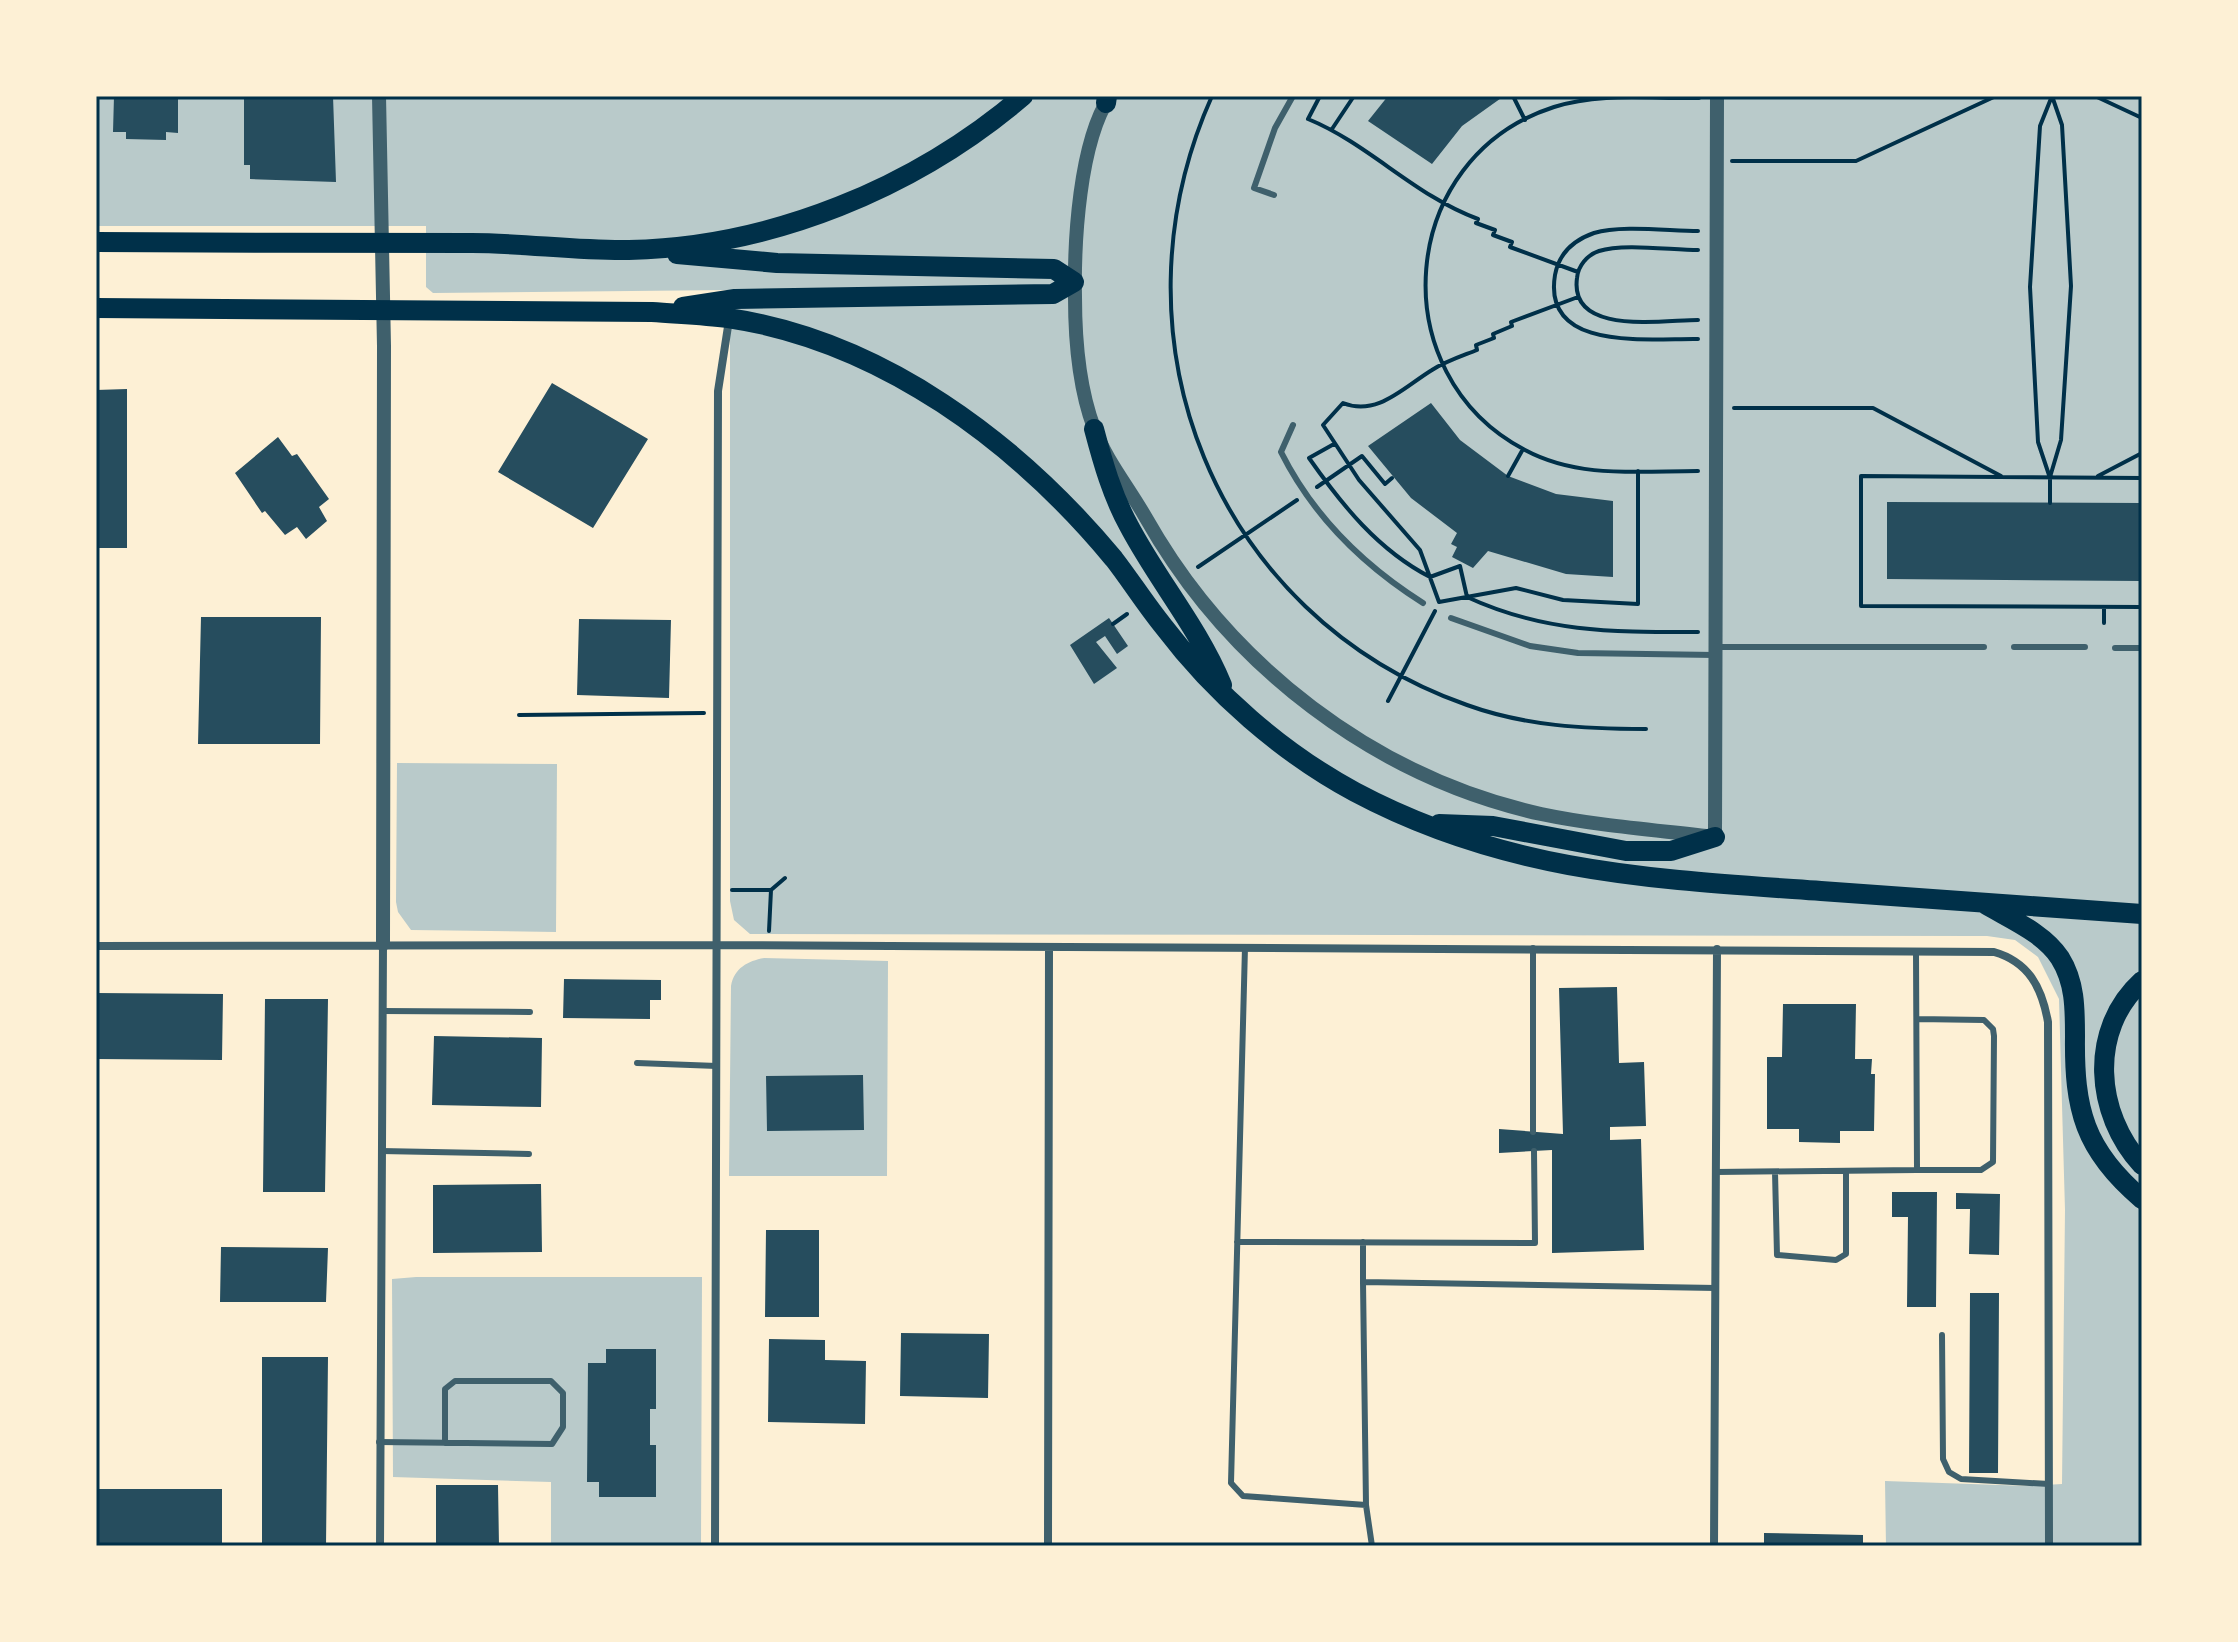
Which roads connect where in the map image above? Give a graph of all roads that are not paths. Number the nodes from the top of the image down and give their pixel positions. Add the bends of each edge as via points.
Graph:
1 (379, 96) edge
2 (1023, 96) edge
3 (1293, 96) edge
4 (1717, 96) edge
5 (1108, 98) edge
6 (1274, 195) dead end
7 (96, 242) edge
8 (381, 244) junction
9 (628, 250) junction
10 (1074, 282) junction
11 (96, 308) edge
12 (383, 308) junction
13 (652, 312) junction
14 (730, 319) junction
15 (1293, 425) dead end
16 (1094, 429) junction
17 (1423, 603) dead end
18 (1451, 618) dead end
19 (1715, 645) junction
20 (1984, 647) dead end
21 (2014, 647) dead end
22 (2085, 647) dead end
23 (2115, 648) dead end
24 (2142, 648) edge
25 (1228, 700) junction
26 (1419, 824) junction
27 (1715, 837) junction
28 (1982, 902) junction
29 (2142, 914) edge
30 (383, 944) junction
31 (717, 945) junction
32 (96, 946) edge
33 (1049, 947) junction
34 (1245, 947) junction
35 (1533, 948) junction
36 (1717, 949) junction
37 (1916, 952) junction
38 (2142, 981) edge
39 (382, 1011) junction
40 (530, 1012) dead end
41 (1917, 1019) junction
42 (637, 1063) dead end
43 (717, 1066) junction
44 (1533, 1132) dead end
45 (381, 1151) junction
46 (1534, 1151) dead end
47 (529, 1154) dead end
48 (2142, 1165) edge
49 (1917, 1170) junction
50 (1846, 1171) junction
51 (1716, 1172) junction
52 (1775, 1172) junction
53 (2142, 1199) edge
54 (1237, 1242) junction
55 (1363, 1242) junction
56 (1363, 1282) junction
57 (1716, 1288) junction
58 (1942, 1335) dead end
59 (379, 1442) junction
60 (445, 1443) junction
61 (2049, 1484) junction
62 (1366, 1505) junction
63 (380, 1546) edge
64 (715, 1546) edge
65 (1048, 1546) edge
66 (1372, 1546) edge
67 (1714, 1546) edge
68 (2049, 1546) edge

1 - 8 street
2 - 9 main road via 951,148 834,209 744,235
3 - 6 lane via 1275,128 1254,188
4 - 19 street
5 - 10 street via 1081,188
7 - 8 main road
8 - 9 main road via 524,243
8 - 12 street
9 - 10 main road via 777,263 1054,269
10 - 13 main road via 1053,294 735,299
10 - 16 street via 1081,378
11 - 12 main road
12 - 13 main road
12 - 30 street
13 - 14 main road
14 - 25 main road via 831,346 923,392 982,430 1061,499
14 - 31 street via 718,391
15 - 17 lane via 1281,452 1314,507 1367,564
16 - 25 main road via 1106,477 1128,526 1208,653
16 - 27 street via 1195,595 1264,669 1372,748 1459,788 1538,813
18 - 19 lane via 1530,646 1566,652
19 - 20 lane
19 - 27 street
21 - 22 lane
23 - 24 lane
25 - 26 main road via 1350,790
26 - 27 main road via 1493,826 1626,851 1671,851
26 - 28 main road via 1491,850 1572,868
28 - 29 main road
28 - 53 main road via 2045,941 2068,973 2075,1006 2076,1099 2084,1125 2117,1177
30 - 31 street
30 - 32 street
30 - 39 street
31 - 33 street
31 - 43 street
33 - 34 street
33 - 65 street
34 - 35 street
34 - 54 lane
35 - 36 street
35 - 44 lane
36 - 37 street
36 - 51 street
37 - 41 lane
37 - 61 street via 2010,956 2036,981 2048,1022
38 - 48 main road via 2115,1017 2104,1080 2114,1125
39 - 40 lane
39 - 45 street
41 - 49 lane
41 - 49 lane via 1984,1020 1994,1036 1990,1167
42 - 43 lane
43 - 64 street
45 - 47 lane
45 - 59 street
46 - 55 lane via 1535,1243
49 - 50 lane
50 - 52 lane
50 - 52 lane via 1846,1254 1836,1260 1777,1255
51 - 52 lane
51 - 57 street
54 - 55 lane
54 - 62 lane via 1231,1483 1243,1496
55 - 56 lane
56 - 57 lane
56 - 62 lane
57 - 67 street
58 - 61 lane via 1943,1459 1949,1472 1961,1479
59 - 60 lane
59 - 63 street
60 - 60 lane via 552,1444 563,1427 563,1393 551,1381 455,1381 445,1389
61 - 68 street
62 - 66 lane

